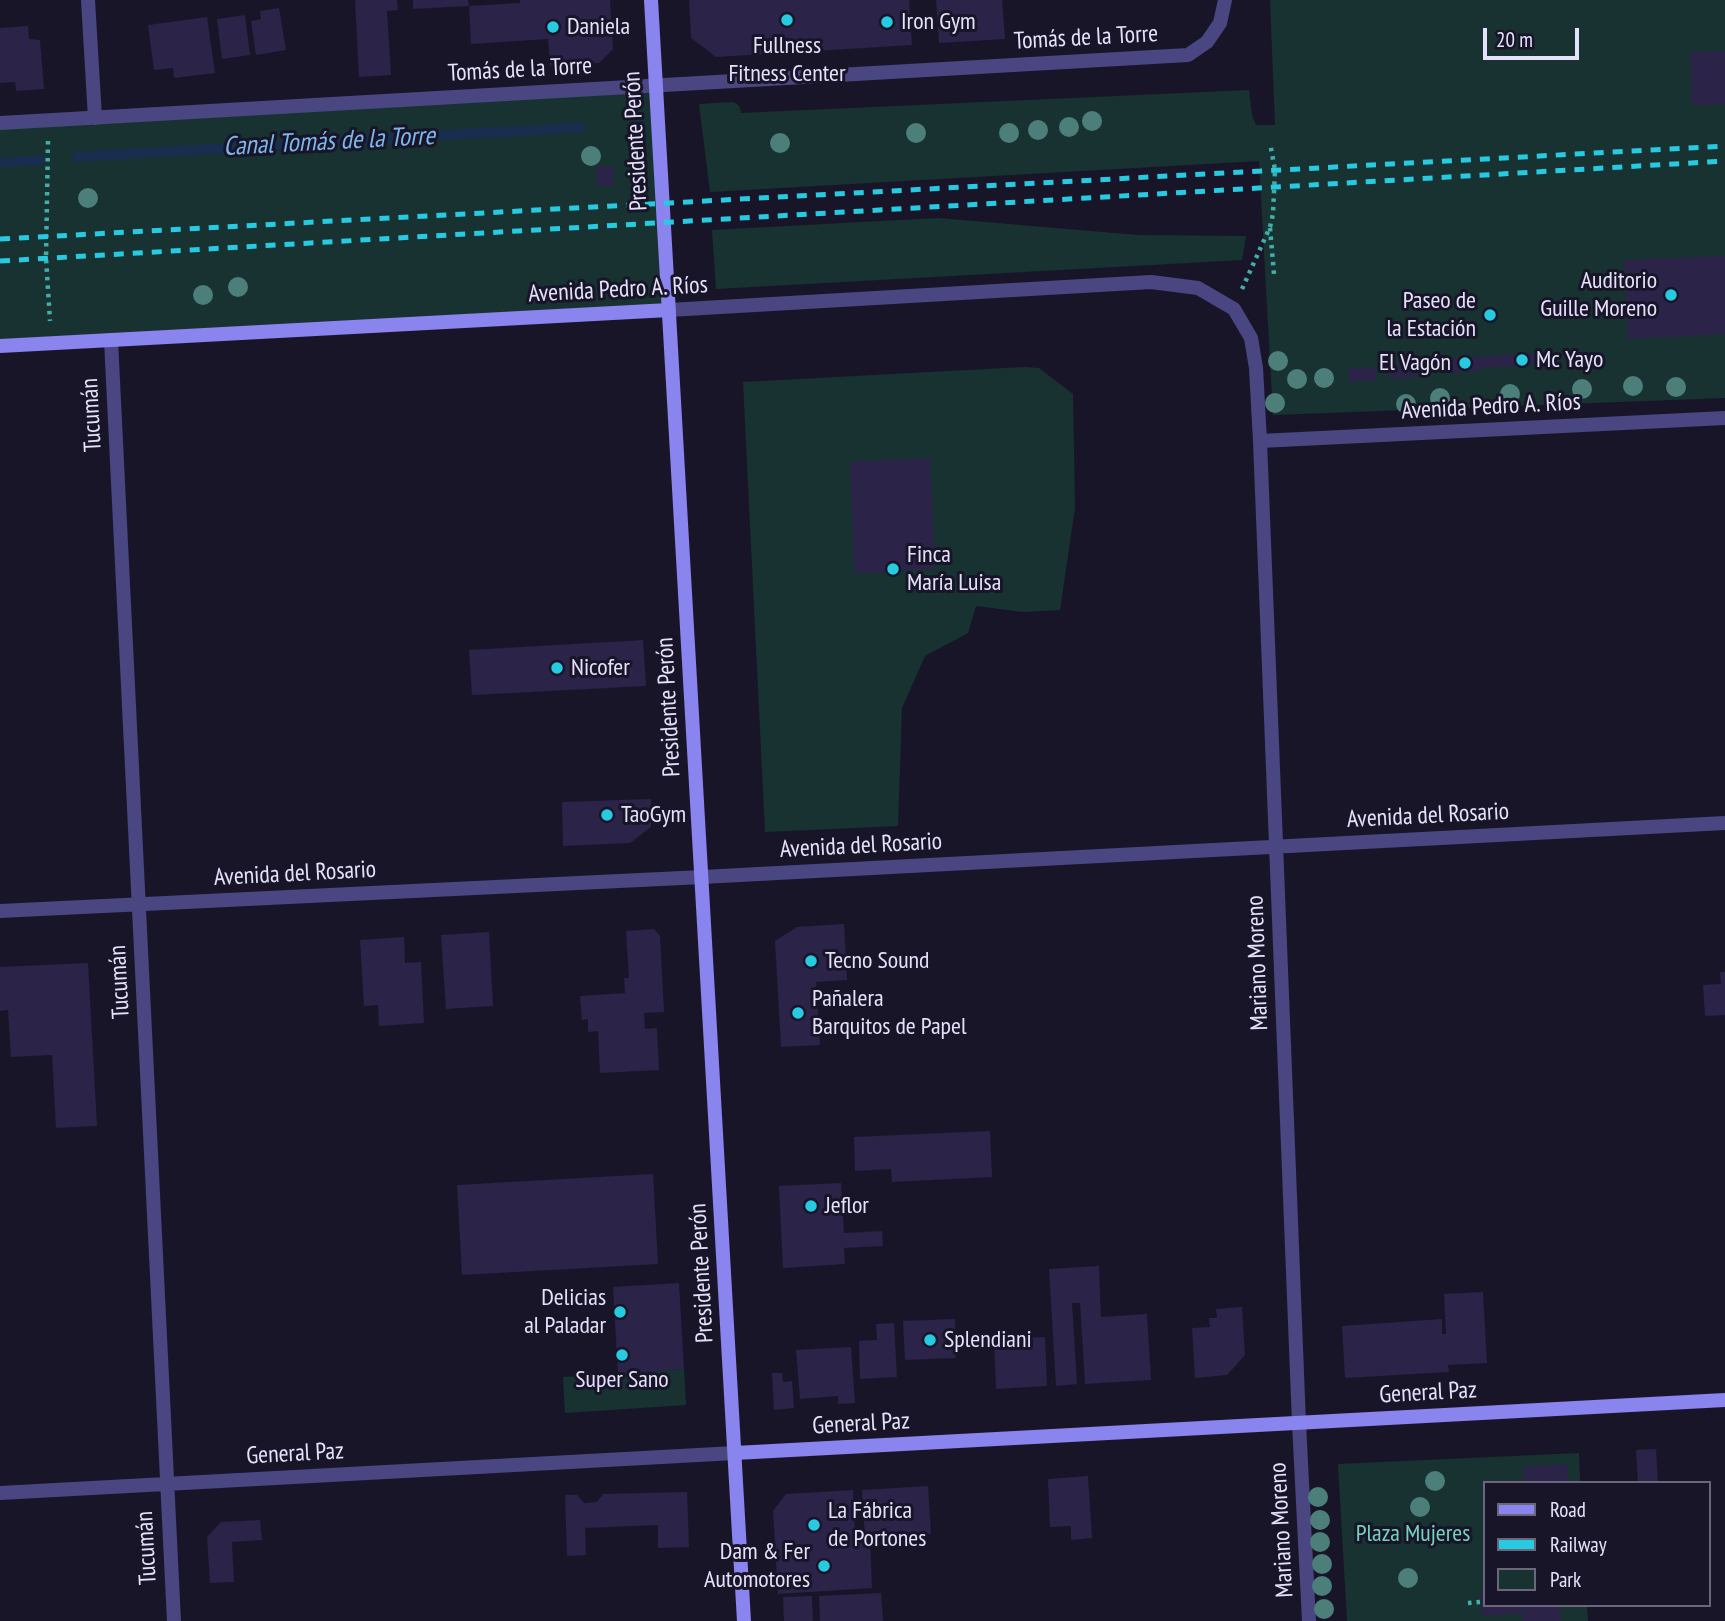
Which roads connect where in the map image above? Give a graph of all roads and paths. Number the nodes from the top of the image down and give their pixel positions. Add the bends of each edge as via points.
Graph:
1 (88, 0) edge
2 (650, 0) edge
3 (1224, 0) edge
4 (656, 86) junction
5 (95, 118) junction
6 (49, 120) junction
7 (0, 123) edge
8 (1270, 143) dead end
9 (1270, 227) junction
10 (1274, 274) dead end
11 (1234, 309) junction
12 (669, 310) junction
13 (111, 340) junction
14 (62, 343) junction
15 (0, 346) edge
16 (1725, 418) edge
17 (1260, 441) junction
18 (1725, 823) edge
19 (1276, 847) junction
20 (702, 877) junction
21 (139, 905) junction
22 (0, 911) edge
23 (1725, 1400) edge
24 (1299, 1423) junction
25 (735, 1453) junction
26 (167, 1484) junction
27 (0, 1493) edge
28 (1481, 1602) dead end
29 (1468, 1603) dead end
30 (174, 1621) edge
31 (744, 1621) edge
32 (1309, 1621) edge

1 - 5 street
2 - 4 main road, Presidente Perón
3 - 4 street, Tomás de la Torre via 1220,23 1207,42 1188,55
4 - 5 street, Tomás de la Torre
4 - 12 main road, Presidente Perón
5 - 6 street, Tomás de la Torre
6 - 7 street, Tomás de la Torre
6 - 14 path via 48,296 51,326
8 - 9 path via 1275,170
9 - 10 path
9 - 11 path
11 - 12 street, Avenida Pedro A. Ríos via 1198,288 1151,282
11 - 17 street, Mariano Moreno via 1251,338
12 - 13 main road, Avenida Pedro A. Ríos
12 - 20 main road, Presidente Perón
13 - 14 main road, Avenida Pedro A. Ríos
13 - 21 street, Tucumán
14 - 15 main road, Avenida Pedro A. Ríos
16 - 17 street, Avenida Pedro A. Ríos
17 - 19 street, Mariano Moreno
18 - 19 street, Avenida del Rosario
19 - 20 street, Avenida del Rosario
19 - 24 street, Mariano Moreno
20 - 21 street, Avenida del Rosario
20 - 25 main road, Presidente Perón
21 - 22 street, Avenida del Rosario
21 - 26 street, Tucumán
23 - 24 main road, General Paz
24 - 25 main road, General Paz
24 - 32 street, Mariano Moreno
25 - 26 street, General Paz
25 - 31 main road, Presidente Perón
26 - 27 street, General Paz
26 - 30 street, Tucumán
28 - 29 path

